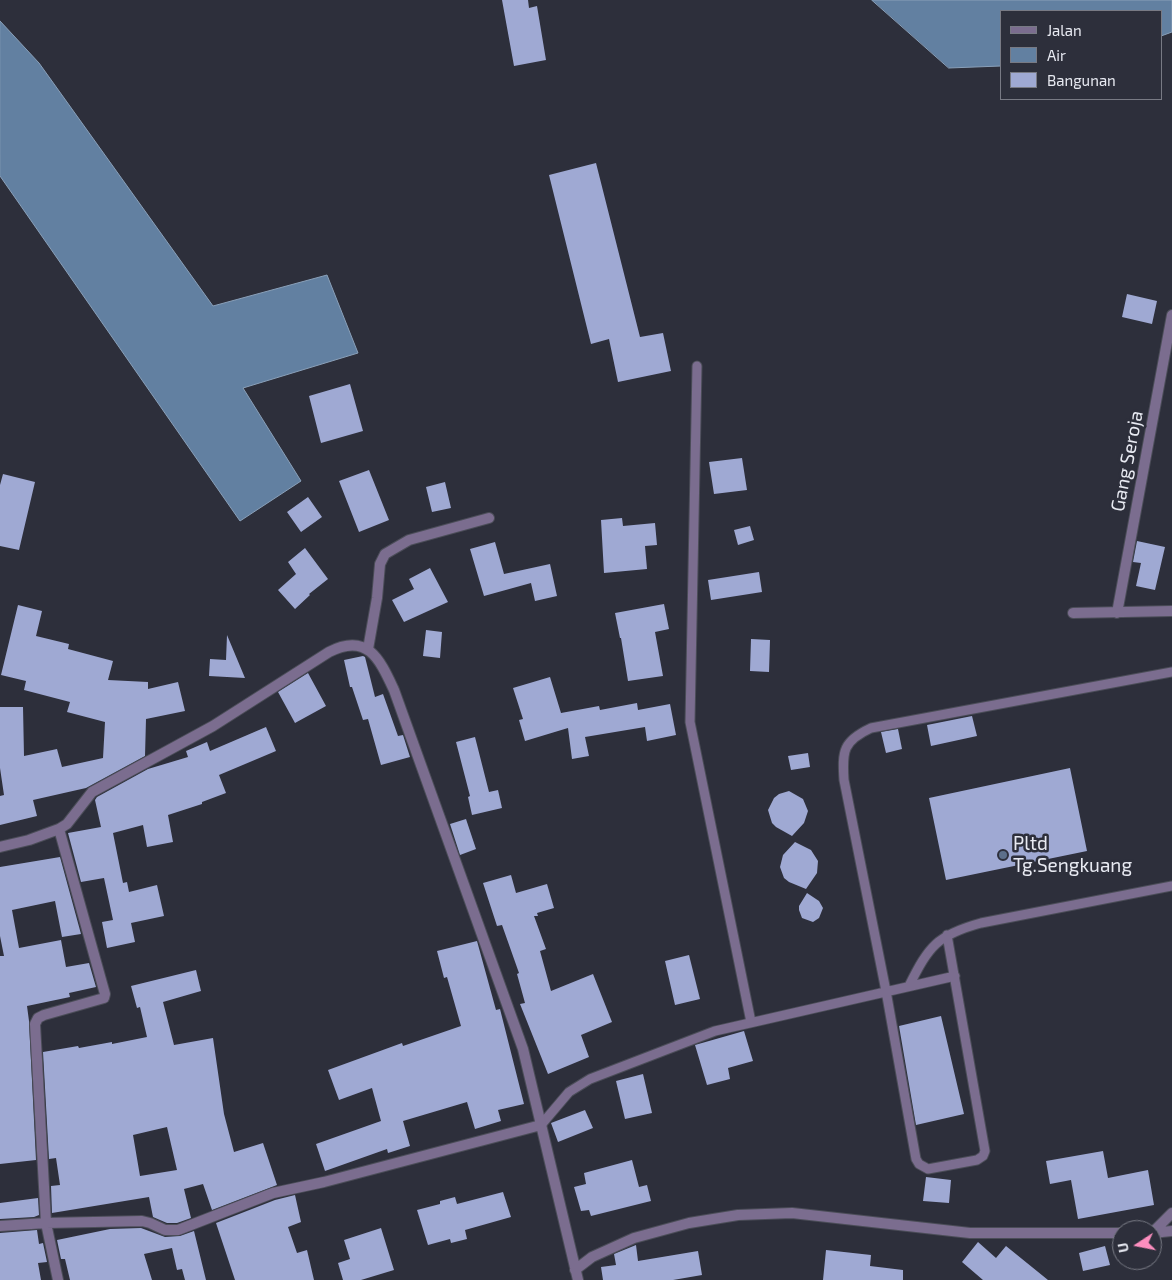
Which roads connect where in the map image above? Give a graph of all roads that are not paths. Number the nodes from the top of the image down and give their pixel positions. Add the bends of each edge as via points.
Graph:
1 (1172, 315) edge
2 (697, 366) dead end
3 (489, 518) dead end
4 (1172, 611) edge
5 (1117, 613) junction
6 (1073, 614) dead end
7 (368, 649) junction
8 (1172, 672) edge
9 (59, 829) junction
10 (0, 847) edge
11 (1172, 886) edge
12 (947, 935) junction
13 (955, 976) junction
14 (909, 986) junction
15 (886, 991) junction
16 (751, 1022) junction
17 (542, 1125) junction
18 (1172, 1213) edge
19 (46, 1223) junction
20 (1162, 1223) edge
21 (0, 1226) edge
22 (1112, 1233) edge
23 (576, 1275) edge
24 (58, 1280) edge

1 - 5 street, Gang Seroja
2 - 16 lane via 690,722
3 - 7 street via 409,540 385,554 380,564
4 - 5 street
5 - 6 street
7 - 9 street via 346,646 329,652 213,726 92,792 67,824
7 - 17 street via 380,660 394,690 523,1049
8 - 15 lane via 870,728 856,735 843,758 844,780
9 - 10 street
9 - 19 street via 105,994 104,998 44,1015 35,1024
11 - 12 lane via 981,923
12 - 13 lane
12 - 14 lane via 928,953
13 - 14 lane
13 - 15 lane via 985,1146 983,1156 977,1160 928,1169 918,1164
14 - 15 lane
15 - 16 lane
16 - 17 lane via 715,1031 590,1078 569,1092
17 - 19 street via 274,1193 178,1230 165,1230 142,1221
17 - 23 street
18 - 20 street
19 - 21 street
19 - 24 street
22 - 23 street via 970,1233 792,1213 738,1215 689,1223 634,1238 592,1257

